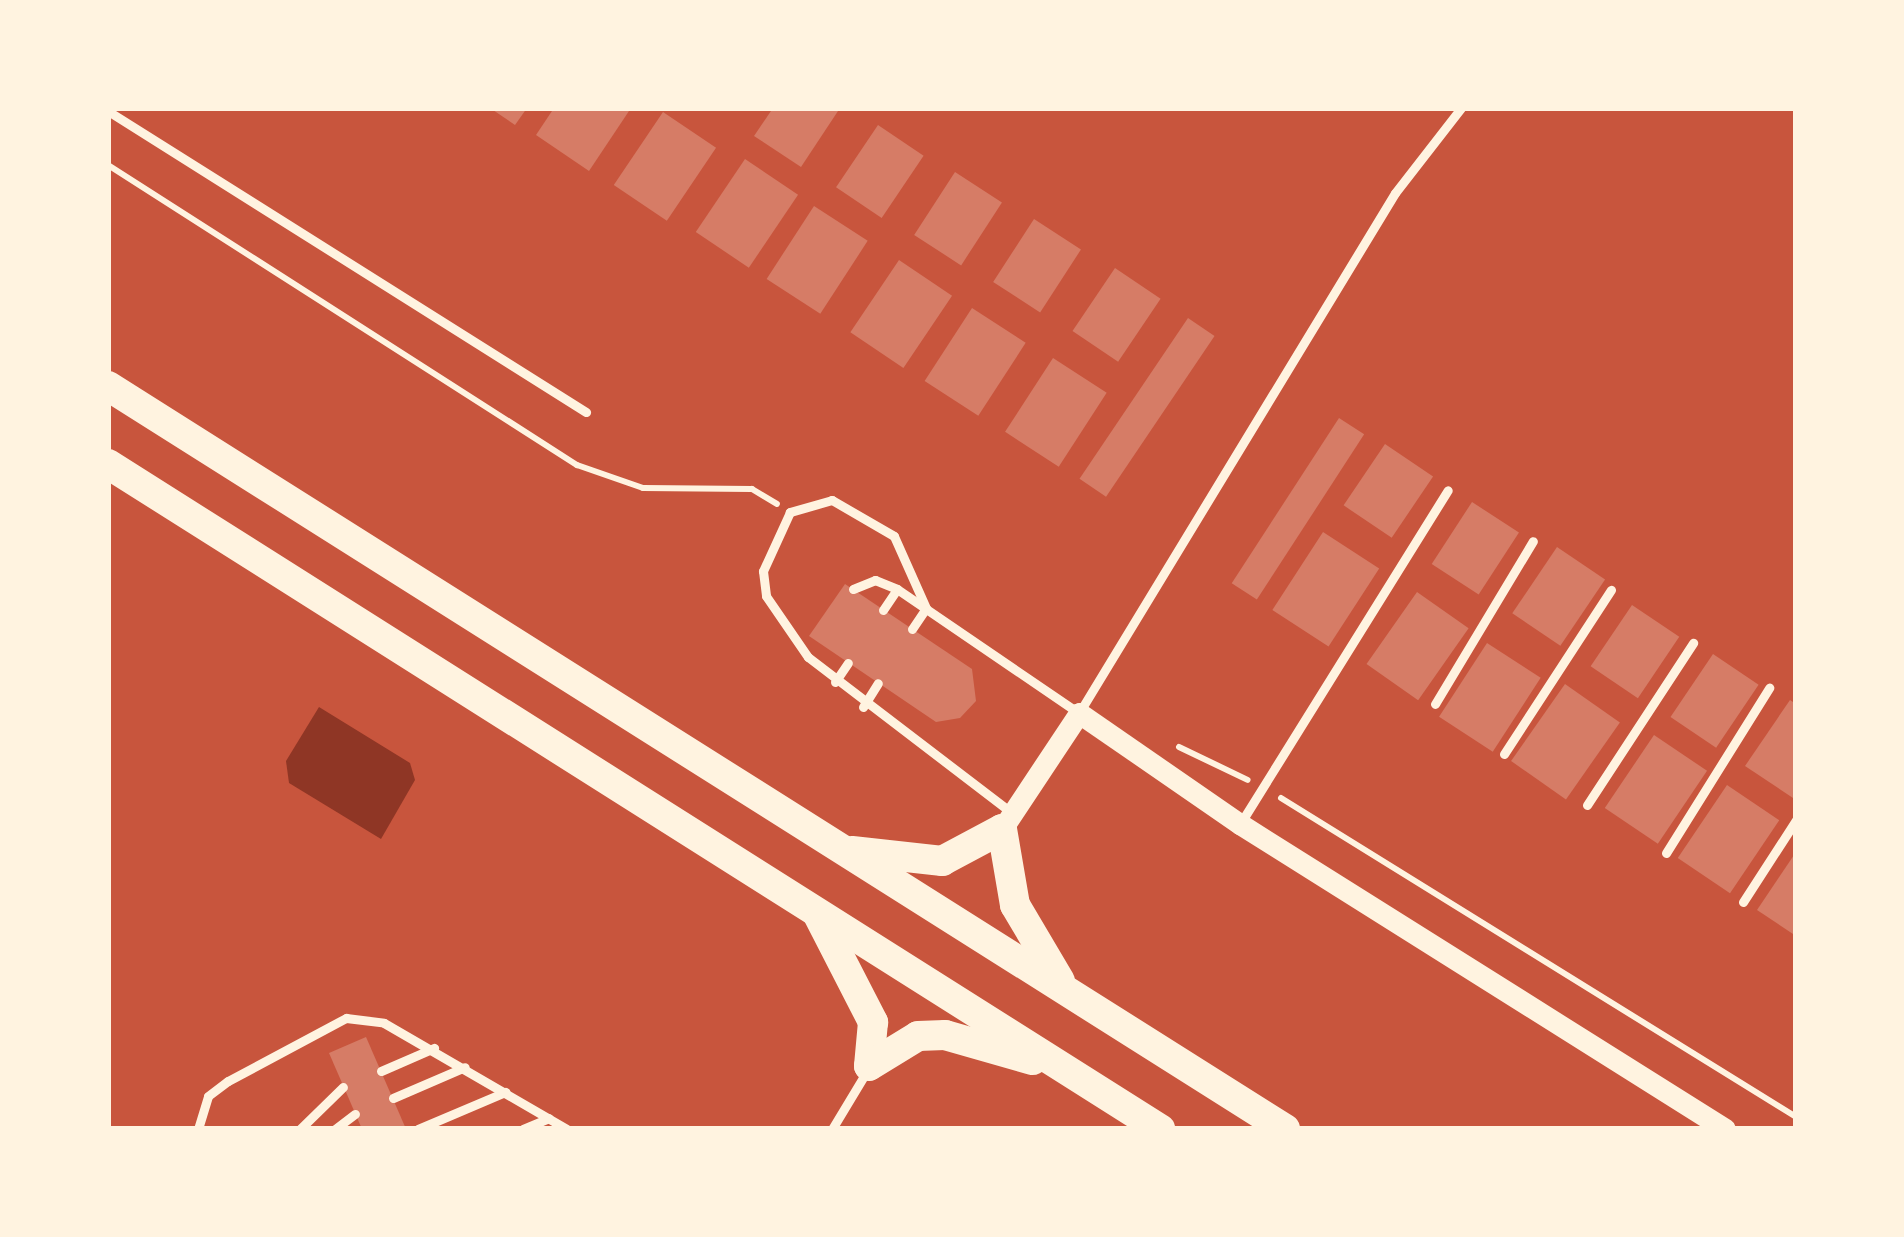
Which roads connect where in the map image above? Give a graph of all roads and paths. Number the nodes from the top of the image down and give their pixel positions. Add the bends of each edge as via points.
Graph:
1 (1461, 108) edge
2 (108, 111) edge
3 (108, 165) edge
4 (108, 386) edge
5 (586, 412) dead end
6 (108, 464) edge
7 (1448, 490) dead end
8 (790, 512) junction
9 (1533, 541) dead end
10 (897, 589) junction
11 (853, 590) dead end
12 (1611, 590) dead end
13 (926, 608) junction
14 (883, 610) dead end
15 (912, 629) dead end
16 (818, 643) dead end
17 (1693, 643) dead end
18 (808, 657) junction
19 (848, 662) dead end
20 (835, 682) junction
21 (878, 683) dead end
22 (1769, 688) dead end
23 (1435, 704) dead end
24 (863, 706) junction
25 (1079, 713) junction
26 (1122, 744) junction
27 (1504, 754) dead end
28 (1263, 787) junction
29 (1587, 805) dead end
30 (1796, 820) edge
31 (1007, 822) junction
32 (1240, 824) junction
33 (831, 843) junction
34 (1666, 854) dead end
35 (802, 900) junction
36 (1743, 902) dead end
37 (1066, 991) junction
38 (434, 1048) junction
39 (465, 1066) junction
40 (869, 1066) junction
41 (1065, 1069) junction
42 (381, 1071) dead end
43 (343, 1087) dead end
44 (505, 1091) junction
45 (393, 1098) dead end
46 (355, 1114) dead end
47 (1796, 1117) edge
48 (549, 1118) junction
49 (198, 1129) edge
50 (300, 1129) edge
51 (335, 1129) edge
52 (418, 1129) edge
53 (523, 1129) edge
54 (567, 1129) edge
55 (832, 1129) edge
56 (1160, 1129) edge
57 (1286, 1129) edge
58 (1725, 1129) edge

1 - 25 lane via 1395,193
2 - 5 lane
3 - 8 path via 577,465 644,488 752,489
4 - 33 highway
6 - 35 highway
7 - 28 lane
8 - 13 lane via 832,500 856,508 893,536
8 - 18 lane via 763,571 766,596
9 - 23 lane
10 - 11 lane via 875,580
10 - 13 lane
10 - 14 lane
12 - 27 lane
13 - 15 lane
13 - 25 lane
16 - 18 lane
17 - 29 lane
18 - 20 lane
19 - 20 lane
20 - 24 lane
21 - 24 lane
22 - 34 lane
24 - 31 lane
25 - 26 street
25 - 31 street
26 - 28 path via 1171,743
26 - 32 street
28 - 32 lane
28 - 47 path
30 - 36 lane
31 - 33 highway via 942,861
31 - 37 highway via 1015,905
32 - 58 street
33 - 37 highway
35 - 40 highway via 873,1022
35 - 41 highway
37 - 57 highway
38 - 39 lane
38 - 42 lane
38 - 49 lane via 384,1023 346,1018 228,1081 208,1096
39 - 44 lane
39 - 45 lane
40 - 41 highway via 918,1036 945,1035
40 - 55 lane
41 - 56 highway
43 - 50 lane
44 - 48 lane
44 - 52 lane
46 - 51 lane
48 - 53 lane
48 - 54 lane

